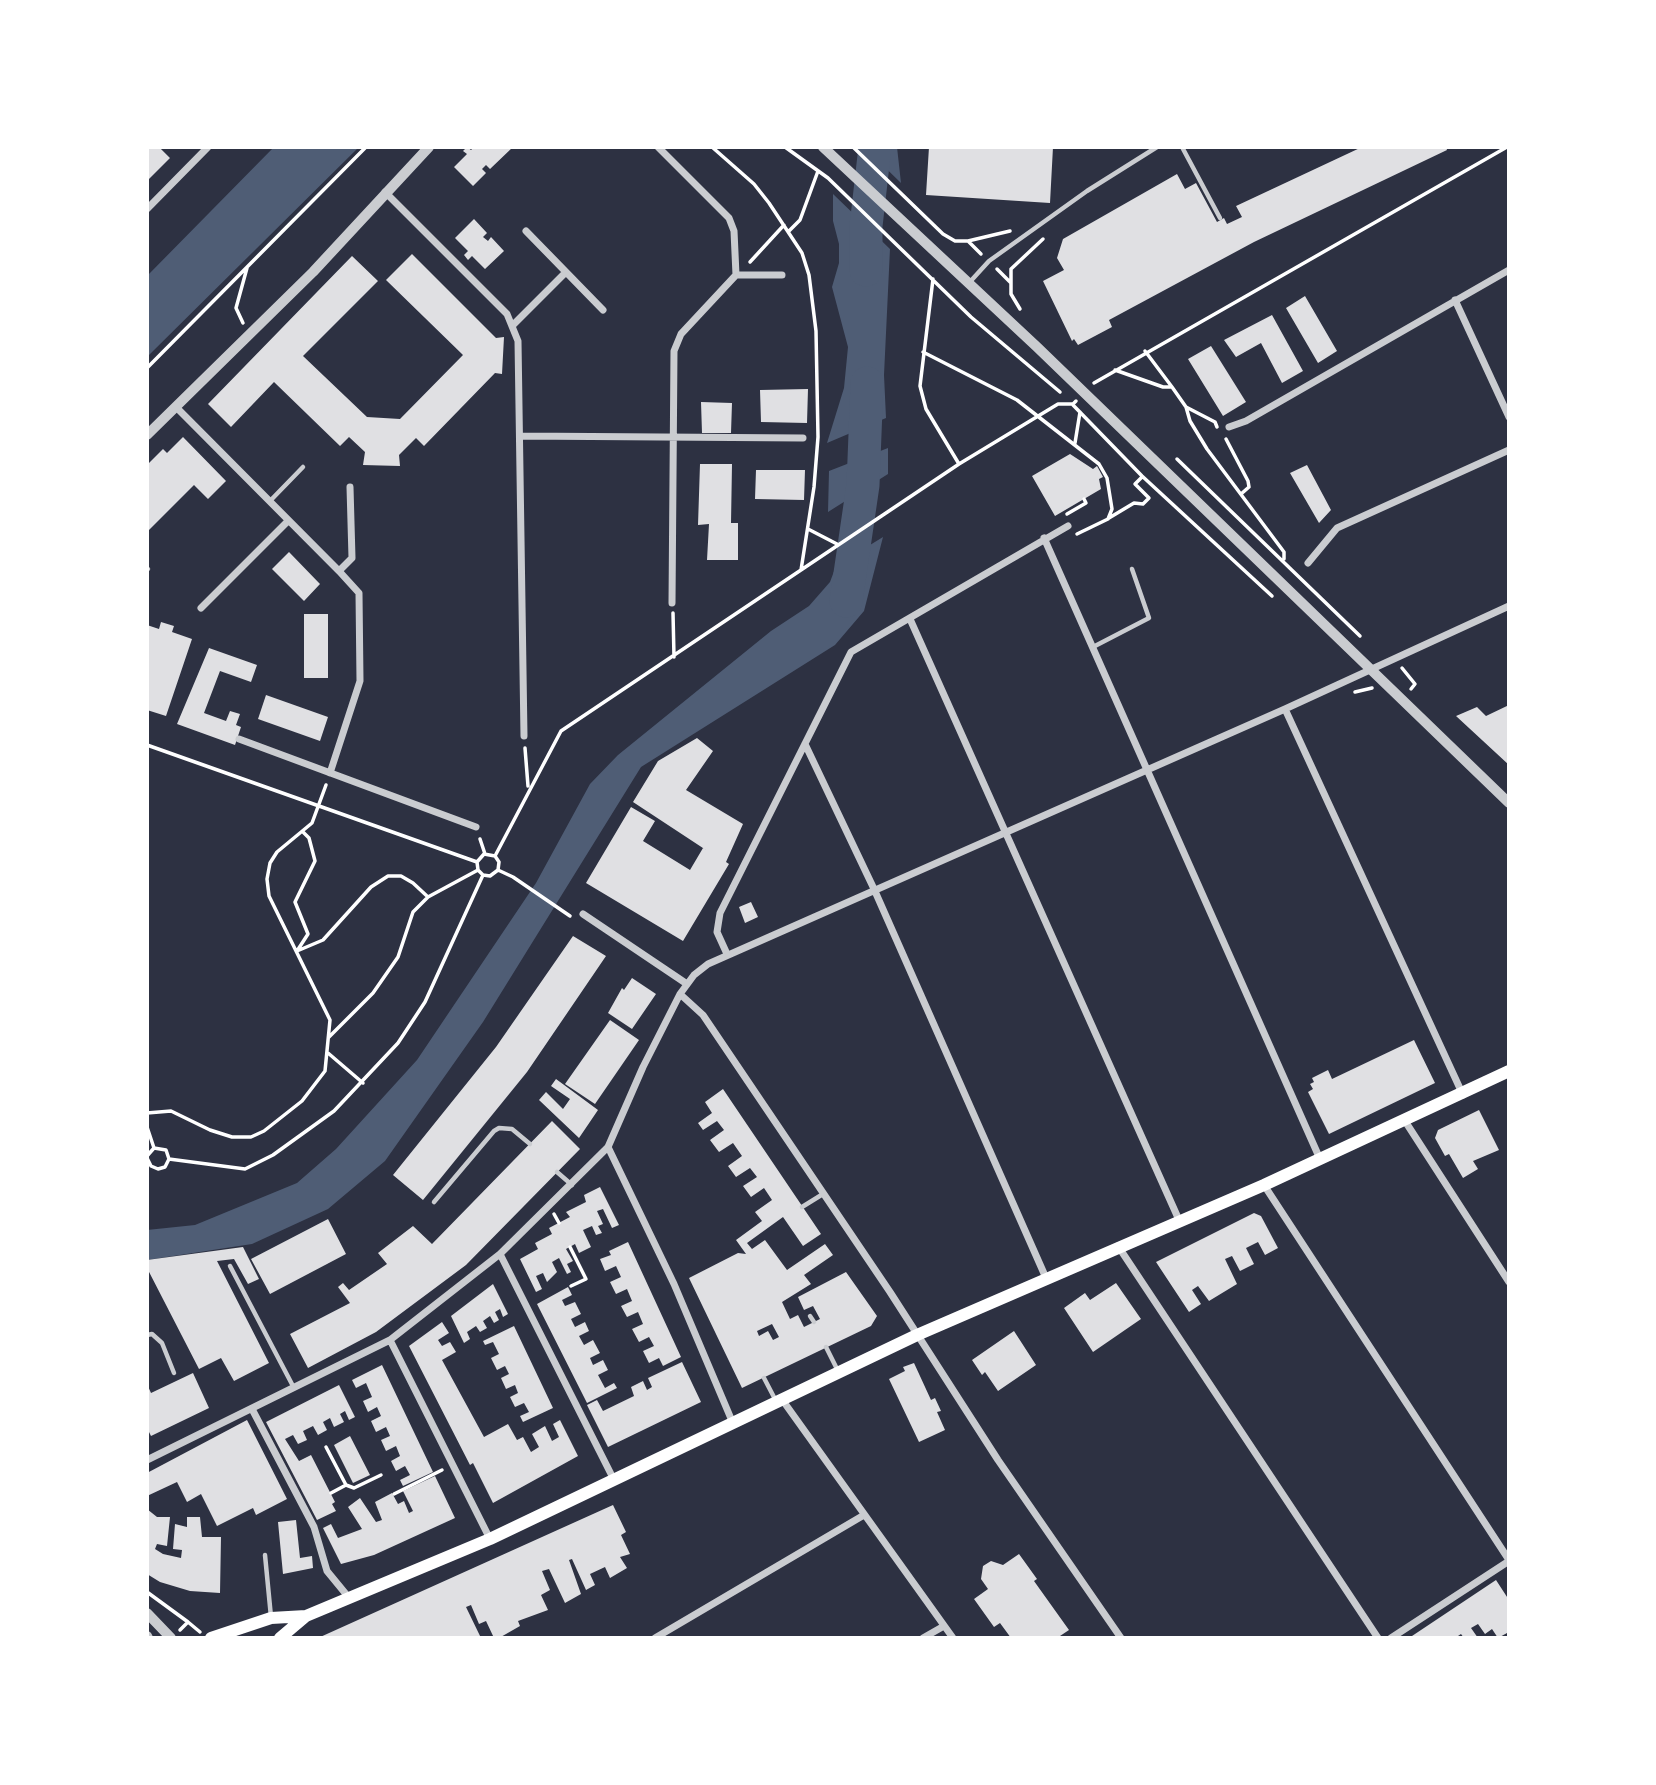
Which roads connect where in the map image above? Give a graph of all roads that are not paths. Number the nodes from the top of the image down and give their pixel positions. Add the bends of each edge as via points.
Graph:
1 (208, 147) edge
2 (429, 147) edge
3 (658, 147) edge
4 (823, 147) edge
5 (1157, 147) edge
6 (1182, 147) edge
7 (385, 192) junction
8 (147, 207) edge
9 (1220, 218) dead end
10 (526, 231) dead end
11 (1509, 270) edge
12 (566, 272) junction
13 (736, 275) junction
14 (782, 275) dead end
15 (967, 284) junction
16 (1455, 300) junction
17 (603, 310) dead end
18 (513, 325) junction
19 (176, 407) junction
20 (1509, 417) edge
21 (1229, 427) dead end
22 (147, 435) edge
23 (520, 436) junction
24 (674, 436) junction
25 (803, 438) dead end
26 (1509, 450) edge
27 (303, 467) dead end
28 (351, 487) dead end
29 (268, 502) junction
30 (287, 522) junction
31 (1068, 526) road end
32 (1045, 538) junction
33 (1307, 563) dead end
34 (1132, 569) dead end
35 (339, 571) junction
36 (672, 603) road end
37 (1509, 606) edge
38 (201, 608) dead end
39 (910, 619) junction
40 (1093, 648) junction
41 (1373, 669) junction
42 (1285, 709) junction
43 (524, 736) road end
44 (239, 739) dead end
45 (805, 744) junction
46 (1145, 770) junction
47 (330, 773) junction
48 (1509, 803) edge
49 (476, 827) dead end
50 (1006, 831) junction
51 (874, 889) junction
52 (583, 914) dead end
53 (727, 954) junction
54 (687, 984) junction
55 (680, 994) junction
56 (1509, 1071) edge
57 (1463, 1095) junction
58 (1405, 1121) junction
59 (530, 1144) dead end
60 (608, 1147) junction
61 (1320, 1159) junction
62 (557, 1172) dead end
63 (572, 1185) junction
64 (1264, 1185) junction
65 (822, 1194) junction
66 (434, 1202) dead end
67 (802, 1207) dead end
68 (1179, 1220) junction
69 (1118, 1246) junction
70 (499, 1254) junction
71 (230, 1266) dead end
72 (1046, 1278) junction
73 (1509, 1282) edge
74 (810, 1316) dead end
75 (814, 1322) dead end
76 (147, 1335) edge
77 (917, 1335) junction
78 (390, 1340) junction
79 (826, 1347) dead end
80 (838, 1371) junction
81 (174, 1373) dead end
82 (764, 1378) dead end
83 (295, 1388) junction
84 (779, 1400) junction
85 (252, 1409) junction
86 (732, 1421) junction
87 (148, 1456) edge
88 (613, 1478) junction
89 (864, 1515) junction
90 (490, 1539) junction
91 (265, 1555) dead end
92 (1509, 1561) edge
93 (351, 1599) junction
94 (147, 1613) edge
95 (306, 1616) junction
96 (271, 1618) junction
97 (944, 1626) junction
98 (171, 1638) edge
99 (211, 1638) edge
100 (280, 1638) edge
101 (655, 1638) edge
102 (923, 1638) edge
103 (953, 1638) edge
104 (1121, 1638) edge
105 (1378, 1638) edge
106 (1391, 1638) edge

1 - 8 street
2 - 7 street
3 - 13 street via 729,218
4 - 15 street
5 - 15 lane via 989,261
6 - 9 lane
7 - 18 street
7 - 19 street via 313,272
10 - 12 street
11 - 16 street
12 - 17 street
12 - 18 street
13 - 14 street
13 - 24 street via 681,334 674,351
15 - 41 street
16 - 20 street
16 - 21 street
18 - 23 street via 519,353
19 - 22 street
19 - 29 street
23 - 24 street
23 - 43 street
24 - 25 street
24 - 36 street
26 - 33 street via 1337,528
27 - 29 lane
28 - 35 street via 352,558
29 - 30 street
30 - 35 street
30 - 38 street
31 - 32 street
32 - 39 street
32 - 40 street
34 - 40 lane via 1149,618
35 - 47 street via 359,593 360,681
37 - 41 street
39 - 45 street via 851,652
39 - 50 street
40 - 46 street
41 - 42 street
41 - 48 street
42 - 46 street
42 - 57 street
44 - 47 street
45 - 51 street
45 - 53 street via 720,913 717,932
46 - 50 street
46 - 61 street
47 - 49 street
50 - 51 street
50 - 68 street
51 - 53 street
51 - 72 street
52 - 54 street
53 - 54 street
54 - 55 street
55 - 60 street
55 - 65 street via 703,1014
56 - 57 main road
57 - 58 main road
58 - 61 main road
58 - 73 street
59 - 66 lane via 512,1129 494,1131
60 - 63 street
60 - 86 street via 674,1284
61 - 64 main road
62 - 63 lane
63 - 70 street
64 - 68 main road
64 - 92 street
65 - 67 lane
65 - 77 street
68 - 69 main road
69 - 72 main road
69 - 105 street
70 - 78 street
70 - 88 street
71 - 83 lane
72 - 77 main road
74 - 75 lane
76 - 81 lane via 162,1343
77 - 80 main road
77 - 104 street
78 - 83 street
78 - 90 street
79 - 80 lane
80 - 84 main road
82 - 84 lane
83 - 85 street
84 - 86 main road
84 - 89 street
85 - 87 street
85 - 93 street via 314,1527 327,1571
86 - 88 main road
88 - 90 main road
89 - 97 street
89 - 101 street
90 - 93 main road
91 - 96 lane
92 - 106 street
93 - 95 main road
94 - 98 street
95 - 96 main road
95 - 100 main road
96 - 99 main road
97 - 102 street
97 - 103 street

